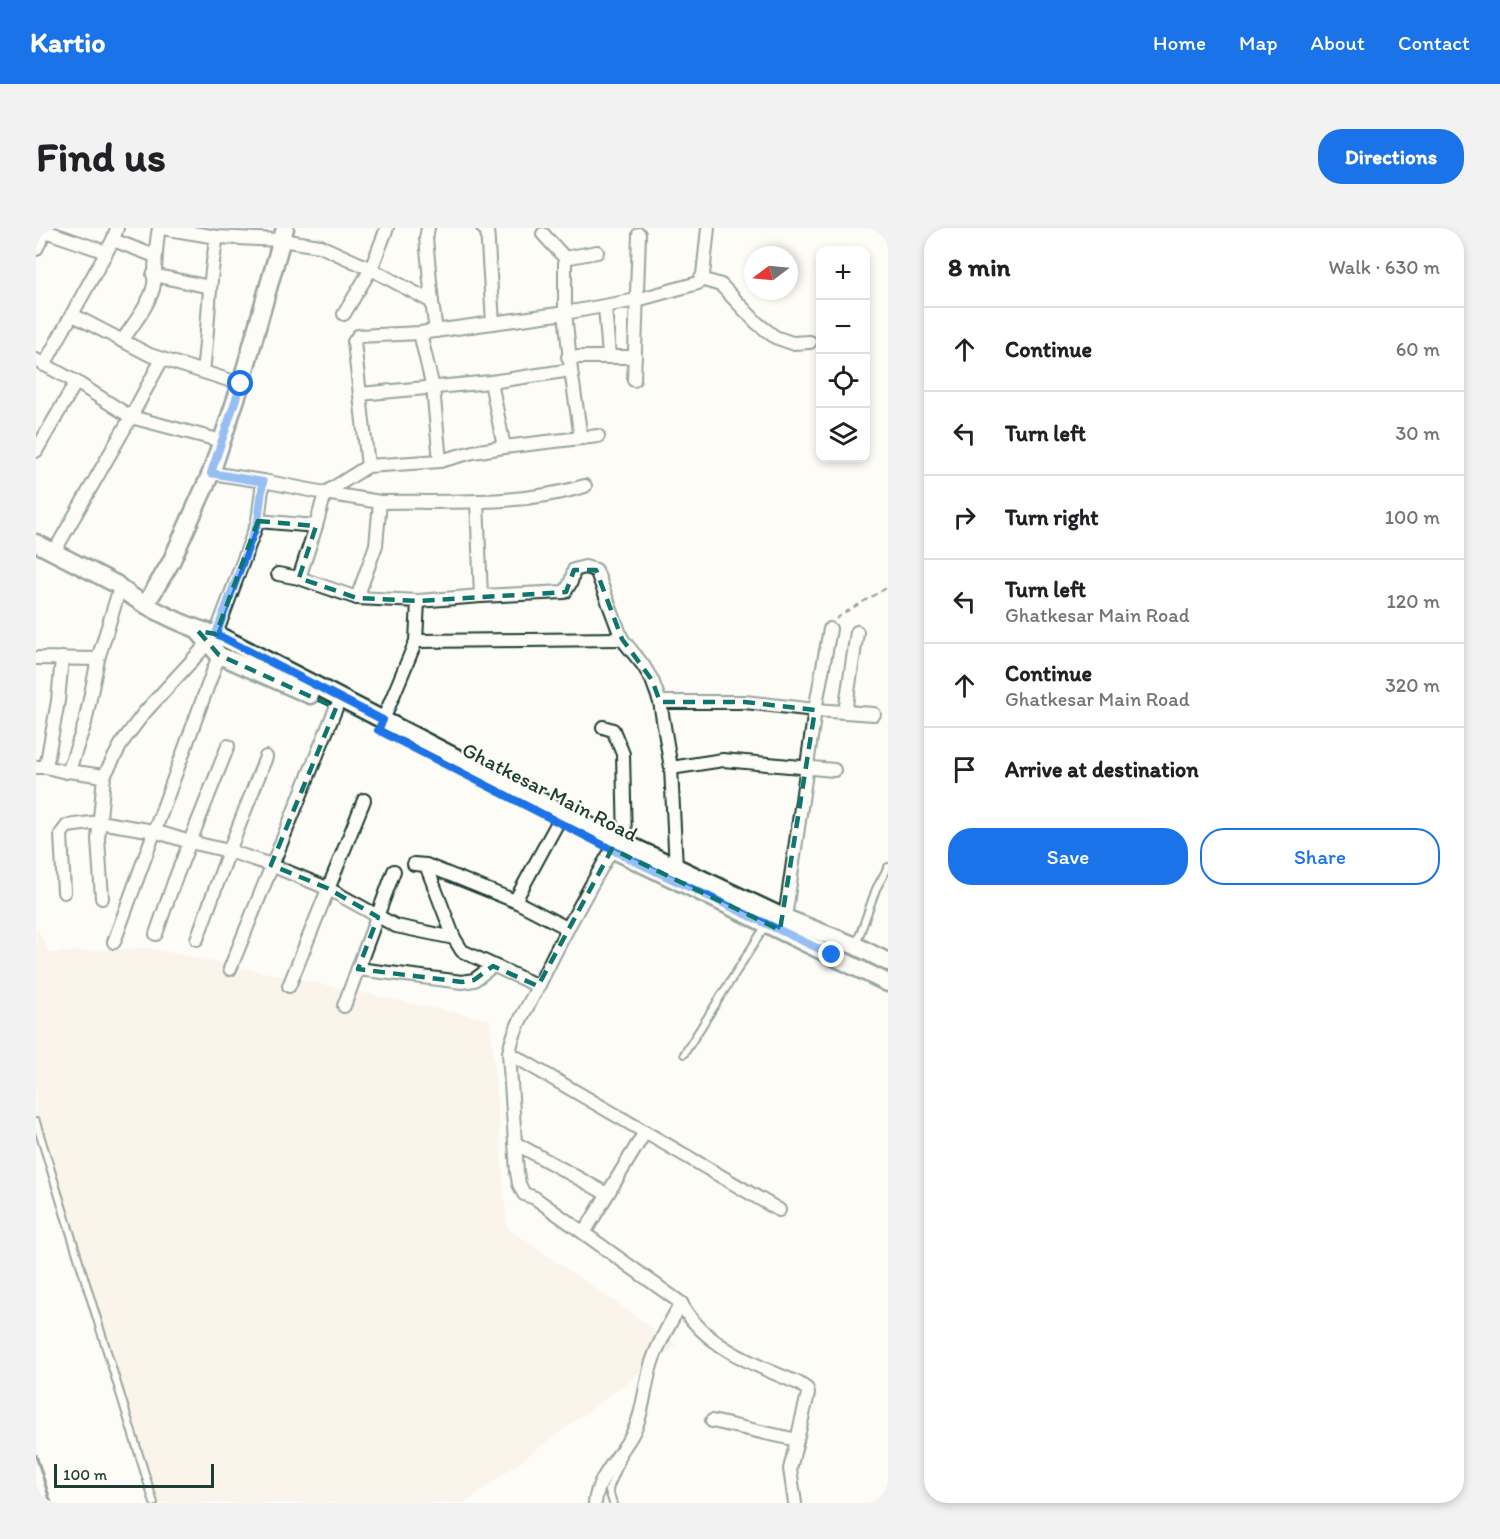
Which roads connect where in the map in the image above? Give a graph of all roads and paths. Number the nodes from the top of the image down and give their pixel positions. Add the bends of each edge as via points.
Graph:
1 (161, 228) edge
2 (387, 228) edge
3 (428, 228) edge
4 (485, 228) edge
5 (708, 228) edge
6 (46, 230) edge
7 (115, 234) edge
8 (283, 234) edge
9 (543, 234) dead end
10 (639, 234) dead end
11 (217, 237) junction
12 (36, 249) edge
13 (106, 252) junction
14 (597, 252) dead end
15 (155, 256) junction
16 (565, 258) junction
17 (371, 269) junction
18 (153, 275) junction
19 (701, 279) junction
20 (210, 287) junction
21 (637, 300) junction
22 (432, 302) junction
23 (605, 307) junction
24 (565, 313) junction
25 (344, 314) dead end
26 (73, 315) junction
27 (493, 323) junction
28 (436, 331) junction
29 (420, 333) junction
30 (122, 341) junction
31 (810, 342) dead end
32 (609, 356) junction
33 (568, 357) junction
34 (635, 357) junction
35 (162, 359) junction
36 (40, 363) edge
37 (571, 370) junction
38 (203, 371) junction
39 (634, 380) dead end
40 (76, 382) junction
41 (491, 382) junction
42 (241, 384) junction
43 (433, 388) junction
44 (360, 394) junction
45 (132, 417) junction
46 (36, 424) edge
47 (48, 429) junction
48 (598, 436) dead end
49 (581, 438) junction
50 (222, 441) junction
51 (504, 447) junction
52 (36, 451) edge
53 (440, 461) junction
54 (368, 466) junction
55 (211, 473) junction
56 (263, 482) junction
57 (585, 486) dead end
58 (325, 493) junction
59 (477, 501) junction
60 (380, 502) junction
61 (258, 521) junction
62 (316, 526) junction
63 (36, 543) edge
64 (54, 552) junction
65 (36, 555) edge
66 (278, 574) dead end
67 (299, 578) junction
68 (888, 587) edge
69 (122, 594) junction
70 (481, 596) junction
71 (357, 598) junction
72 (418, 601) junction
73 (146, 604) junction
74 (830, 629) joint
75 (857, 632) dead end
76 (622, 639) junction
77 (210, 641) junction
78 (416, 641) junction
79 (36, 658) edge
80 (62, 658) junction
81 (98, 659) junction
82 (660, 702) junction
83 (336, 708) junction
84 (815, 710) junction
85 (845, 712) junction
86 (874, 714) dead end
87 (380, 725) junction
88 (603, 727) dead end
89 (228, 746) dead end
90 (266, 758) dead end
91 (41, 767) edge
92 (671, 768) junction
93 (807, 768) junction
94 (834, 770) dead end
95 (68, 771) junction
96 (104, 776) junction
97 (363, 800) dead end
98 (99, 822) junction
99 (558, 822) junction
100 (154, 831) junction
101 (190, 842) junction
102 (618, 846) junction
103 (228, 851) junction
104 (271, 865) junction
105 (888, 867) edge
106 (676, 868) junction
107 (394, 871) dead end
108 (327, 888) junction
109 (64, 892) dead end
110 (102, 898) dead end
111 (515, 902) junction
112 (378, 917) junction
113 (777, 924) junction
114 (567, 928) junction
115 (156, 934) dead end
116 (454, 938) junction
117 (197, 939) dead end
118 (114, 942) dead end
119 (856, 946) junction
120 (888, 962) edge
121 (493, 966) junction
122 (230, 969) dead end
123 (358, 969) junction
124 (888, 983) edge
125 (289, 986) dead end
126 (538, 986) junction
127 (344, 1006) dead end
128 (509, 1053) junction
129 (684, 1053) dead end
130 (36, 1122) edge
131 (645, 1132) junction
132 (515, 1143) junction
133 (608, 1194) junction
134 (779, 1210) dead end
135 (584, 1233) junction
136 (681, 1303) junction
137 (712, 1421) dead end
138 (632, 1435) junction
139 (797, 1440) junction
140 (154, 1503) edge
141 (595, 1503) edge
142 (613, 1503) edge
143 (795, 1503) edge

1 - 11 street
1 - 15 street
2 - 17 street
3 - 22 street
4 - 27 street
5 - 19 street
6 - 12 street
6 - 13 street
7 - 13 street
7 - 15 street
8 - 11 street
8 - 17 street
8 - 42 main road
9 - 16 street
10 - 21 street
11 - 20 street
13 - 26 street
14 - 16 street
15 - 18 street
16 - 24 street
17 - 22 street
17 - 25 street
18 - 20 street
18 - 30 street via 149,297
19 - 21 street via 694,285
19 - 31 street via 721,285 775,337 792,343
20 - 38 street
21 - 23 street
21 - 34 street
22 - 28 street
23 - 24 street
23 - 32 street
24 - 27 street
24 - 33 street
26 - 30 street
26 - 36 street
27 - 28 street
28 - 29 street
29 - 43 street
29 - 44 street via 362,335 355,339
30 - 35 street
32 - 33 street
32 - 34 street
33 - 37 street
34 - 39 street
35 - 38 street
35 - 45 street
36 - 40 street
37 - 41 street
37 - 49 street
38 - 42 street
40 - 45 street
40 - 47 street
41 - 43 street
41 - 51 street
42 - 50 main road
43 - 44 street
43 - 53 street
44 - 54 street
45 - 50 street
45 - 64 street
46 - 47 street
47 - 52 street
48 - 49 street
49 - 51 street
50 - 55 main road
51 - 53 street
53 - 54 street
54 - 58 street
55 - 56 street
55 - 73 main road via 171,562
56 - 58 street
56 - 61 street
57 - 59 street via 541,497
58 - 60 street
58 - 62 street
59 - 60 street
59 - 70 street
60 - 71 street via 376,545
61 - 62 street
61 - 77 street
62 - 67 street
63 - 64 main road, Ghatkesar Main Road
64 - 69 main road, Ghatkesar Main Road via 116,584
65 - 69 main road, Ghatkesar Main Road via 111,593
66 - 67 street
67 - 71 street
68 - 74 path via 844,613
69 - 73 main road, Ghatkesar Main Road
69 - 81 street
70 - 72 street
70 - 76 street via 565,592 574,570 591,567 599,576
71 - 72 street
72 - 78 street
73 - 77 main road, Ghatkesar Main Road
74 - 84 street
75 - 85 street
76 - 78 street
76 - 82 street via 647,672
77 - 83 main road, Ghatkesar Main Road
77 - 87 main road, Ghatkesar Main Road
77 - 96 street via 144,713
77 - 100 street
78 - 87 street
79 - 80 street
80 - 81 street
80 - 91 street via 58,701
81 - 95 street via 85,723
82 - 84 street via 745,702
82 - 92 street
83 - 87 main road, Ghatkesar Main Road
83 - 104 street
84 - 85 street
84 - 93 street
85 - 86 street
87 - 99 main road, Ghatkesar Main Road
87 - 102 main road, Ghatkesar Main Road
88 - 102 street via 612,730 623,754
89 - 101 street
90 - 103 street
91 - 95 street
92 - 93 street via 723,760
92 - 106 street
93 - 94 street
93 - 113 street
95 - 96 street
96 - 98 street
97 - 108 street
98 - 100 street
98 - 109 street via 67,826 62,831
98 - 110 street
99 - 102 main road, Ghatkesar Main Road
99 - 111 street
100 - 101 street
100 - 118 street
101 - 103 street
101 - 115 street
102 - 106 main road, Ghatkesar Main Road
102 - 113 main road, Ghatkesar Main Road
102 - 114 street
103 - 104 street
103 - 117 street
104 - 108 street
104 - 122 street
105 - 119 lane
106 - 113 main road, Ghatkesar Main Road
107 - 112 street
108 - 112 street
108 - 125 street
111 - 114 street
111 - 116 street via 420,864
112 - 116 street via 396,926
112 - 123 street
113 - 119 main road, Ghatkesar Main Road
113 - 124 main road, Ghatkesar Main Road
113 - 129 lane
114 - 126 street
116 - 121 street via 462,951
119 - 120 main road, Ghatkesar Main Road
121 - 123 street via 474,981 462,982
121 - 126 street
123 - 127 street
126 - 128 street
128 - 131 street
128 - 132 street
130 - 140 lane
131 - 133 street
131 - 134 street
132 - 133 street
132 - 135 street via 519,1184 524,1194
133 - 135 street
135 - 136 street
136 - 138 street via 651,1364
136 - 139 street via 688,1317 740,1359 807,1389
137 - 139 street
138 - 141 street via 606,1474
138 - 142 lane via 610,1486
139 - 143 street via 790,1469

